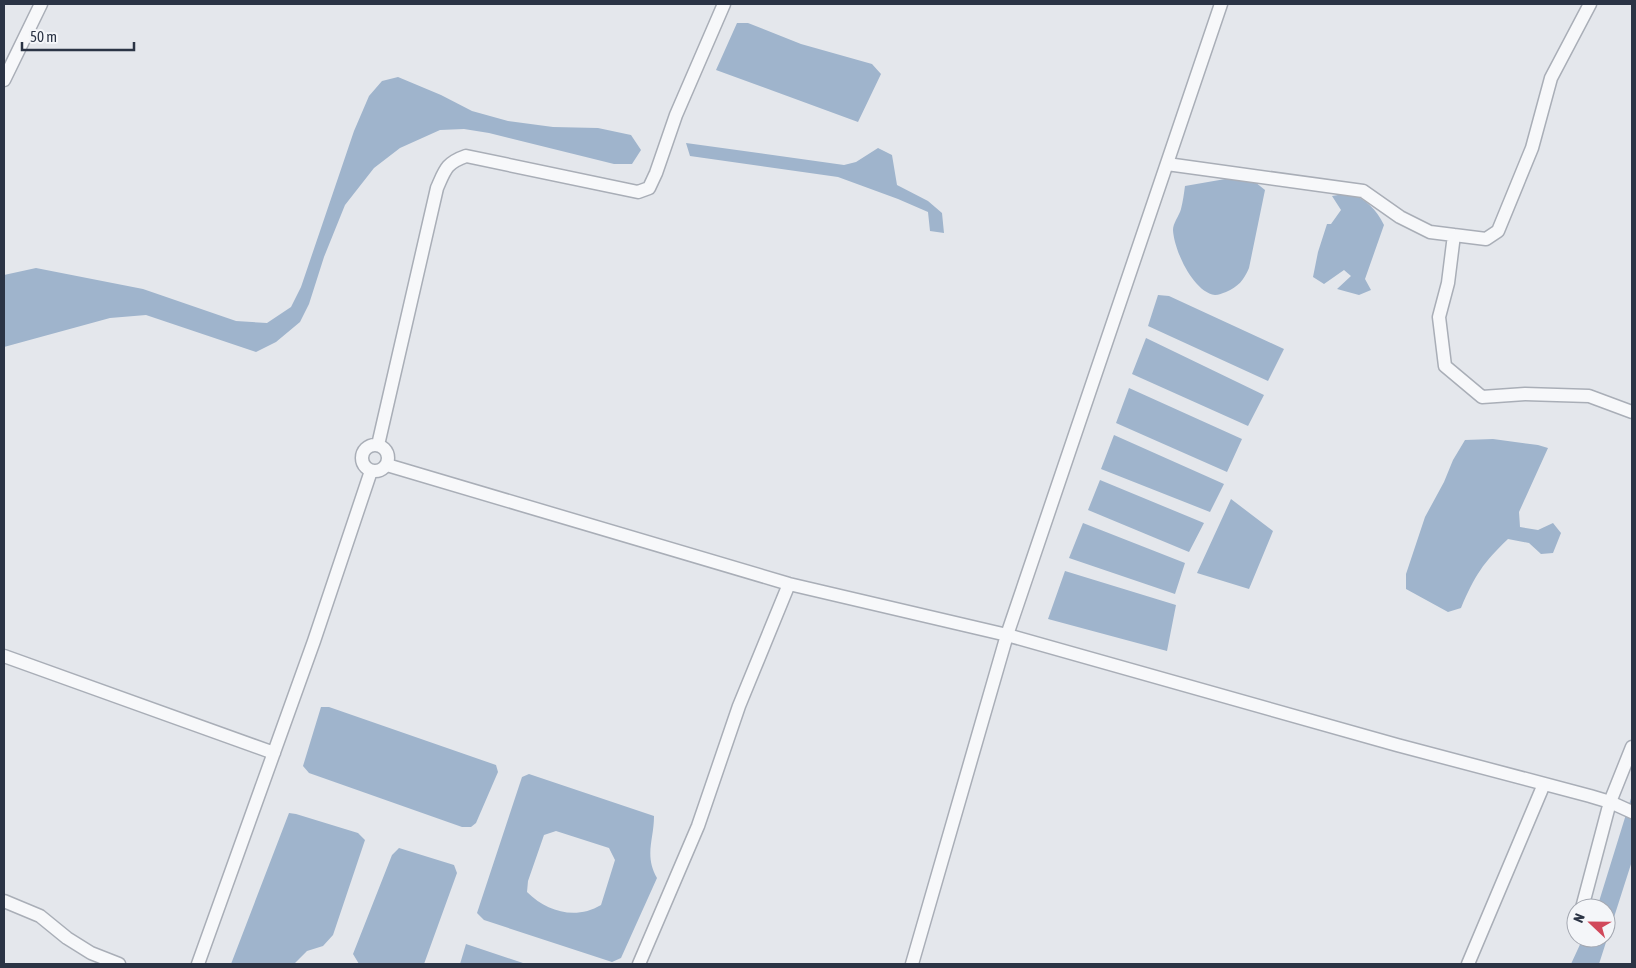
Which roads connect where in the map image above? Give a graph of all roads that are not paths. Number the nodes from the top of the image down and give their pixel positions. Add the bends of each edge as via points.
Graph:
1 (41, 4) edge
2 (724, 4) edge
3 (1221, 4) edge
4 (1590, 4) edge
5 (4, 80) edge
6 (1166, 164) junction
7 (1454, 235) junction
8 (1632, 412) edge
9 (378, 445) junction
10 (387, 465) junction
11 (371, 471) junction
12 (789, 584) junction
13 (1007, 636) junction
14 (4, 656) edge
15 (1632, 747) edge
16 (274, 753) junction
17 (1544, 784) junction
18 (1621, 807) edge
19 (1586, 898) edge
20 (4, 901) edge
21 (119, 964) edge
22 (198, 964) edge
23 (639, 964) edge
24 (912, 964) edge
25 (1468, 964) edge

1 - 5 street
2 - 9 street via 649,188 638,192 466,156 445,170 437,188
3 - 6 street
4 - 7 street via 1551,78 1532,148 1498,231 1486,239
6 - 7 street via 1362,191 1430,232
6 - 13 street
7 - 8 street via 1448,283 1439,316 1445,366 1482,397 1525,394 1589,396
9 - 10 street via 388,452
9 - 11 street via 368,446 363,453 362,462
10 - 11 street via 380,471
10 - 12 street
11 - 16 street
12 - 13 street
12 - 23 street via 739,706 698,826
13 - 17 street
13 - 24 street
14 - 16 street
15 - 18 street
16 - 22 street
17 - 18 street
17 - 25 street
18 - 19 street
20 - 21 street via 40,916 83,948

